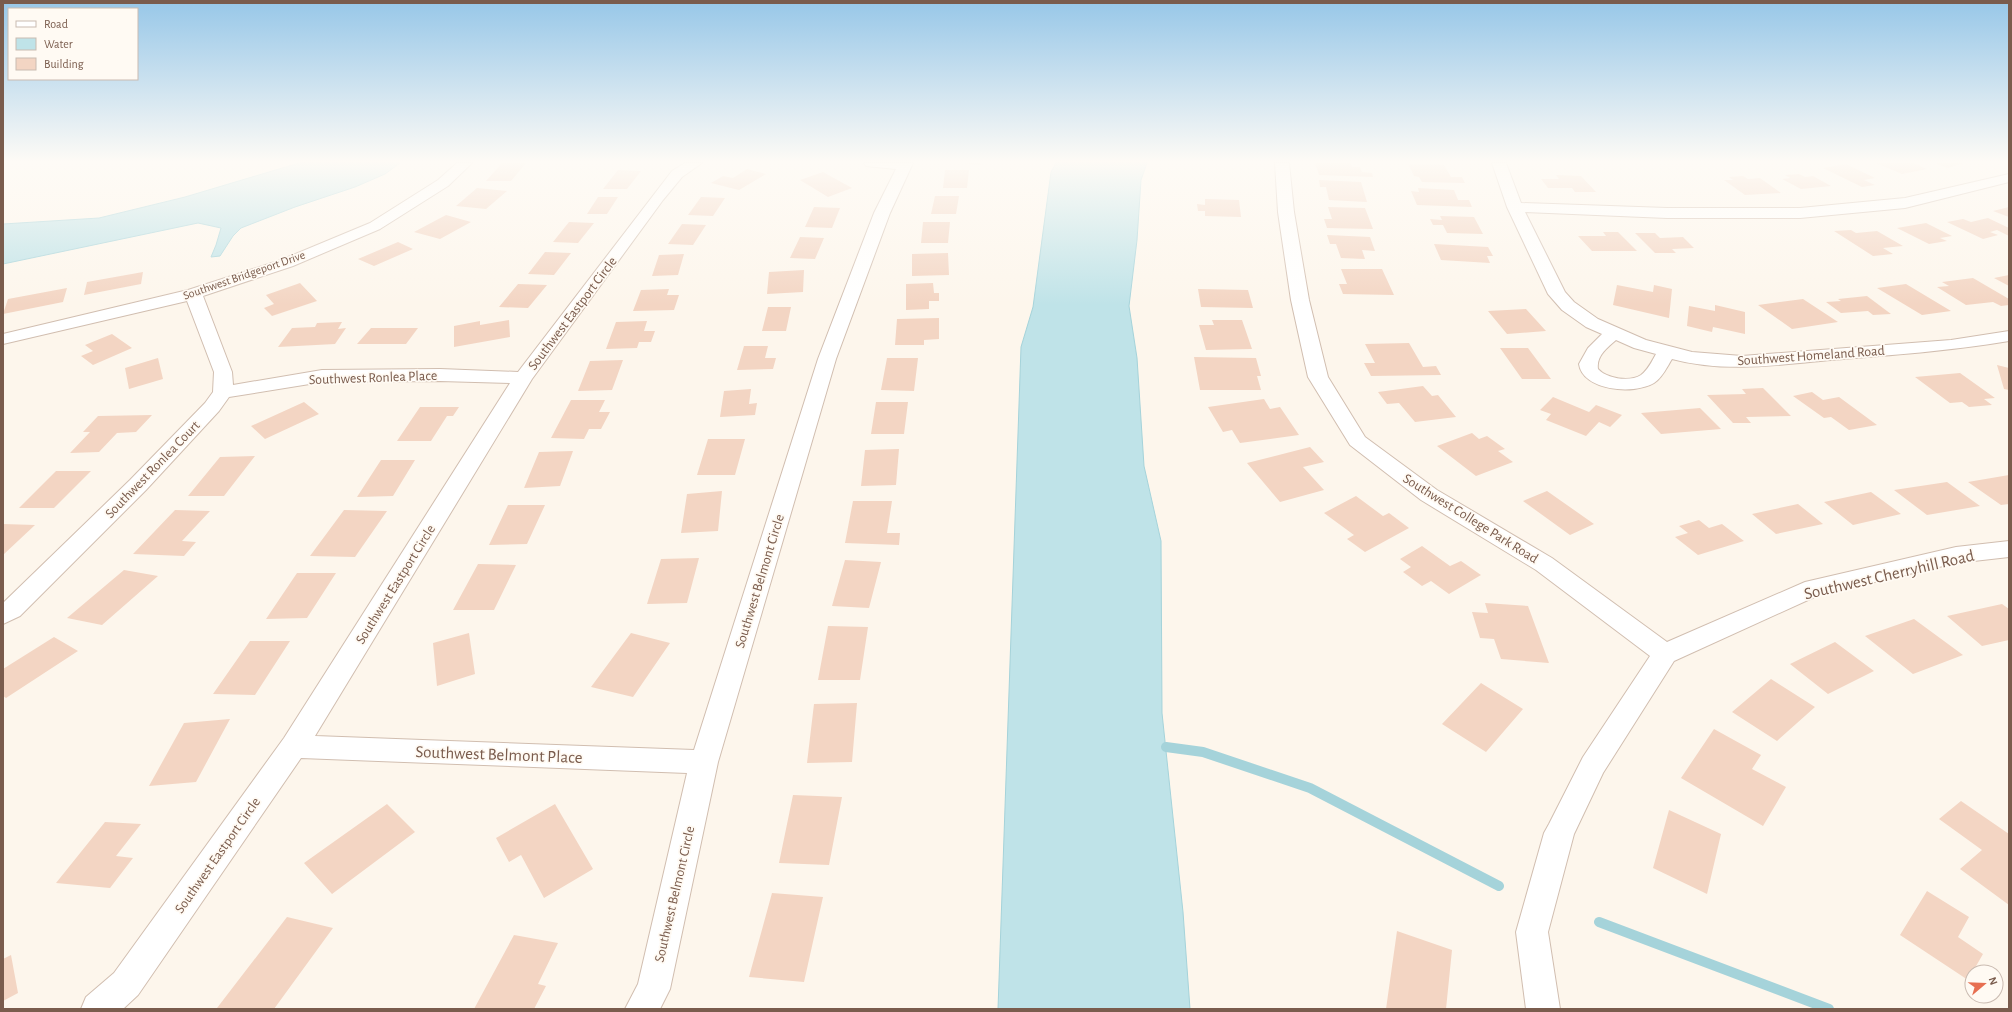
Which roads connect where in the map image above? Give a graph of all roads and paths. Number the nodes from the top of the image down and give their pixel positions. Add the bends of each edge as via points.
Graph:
1 (400, 210) edge
2 (648, 210) edge
3 (883, 210) edge
4 (1286, 210) edge
5 (1517, 210) edge
6 (1597, 210) edge
7 (1829, 210) edge
8 (193, 294) junction
9 (1613, 333) junction
10 (2009, 336) edge
11 (3, 339) edge
12 (1666, 353) junction
13 (523, 378) junction
14 (223, 392) junction
15 (2009, 549) edge
16 (3, 615) edge
17 (1665, 654) junction
18 (294, 746) junction
19 (704, 762) junction
20 (98, 1009) edge
21 (642, 1009) edge
22 (1543, 1009) edge

1 - 8 street, Southwest Bridgeport Drive via 375,226 287,263
2 - 13 street, Southwest Eastport Circle
3 - 19 street, Southwest Belmont Circle via 827,359
4 - 17 street, Southwest College Park Road via 1300,300 1318,377 1357,441 1430,495 1544,564
5 - 9 street, Southwest Homeland Road via 1557,294 1574,310
6 - 7 street via 1800,213
8 - 11 street, Southwest Bridgeport Drive
8 - 14 street via 223,372
9 - 12 street, Southwest Homeland Road
9 - 12 street via 1595,352 1587,367 1591,373 1608,382 1630,385 1647,380
10 - 12 street, Southwest Homeland Road via 1951,344 1742,362 1691,358
13 - 14 street, Southwest Ronlea Place via 440,375 322,376
13 - 18 street, Southwest Eastport Circle
14 - 16 street, Southwest Ronlea Court via 212,408 138,485
15 - 17 street, Southwest Cherryhill Road via 1956,555 1813,588
17 - 22 street via 1593,765 1559,833 1532,932
18 - 19 street, Southwest Belmont Place
18 - 20 street, Southwest Eastport Circle via 126,984
19 - 21 street, Southwest Belmont Circle via 653,989

